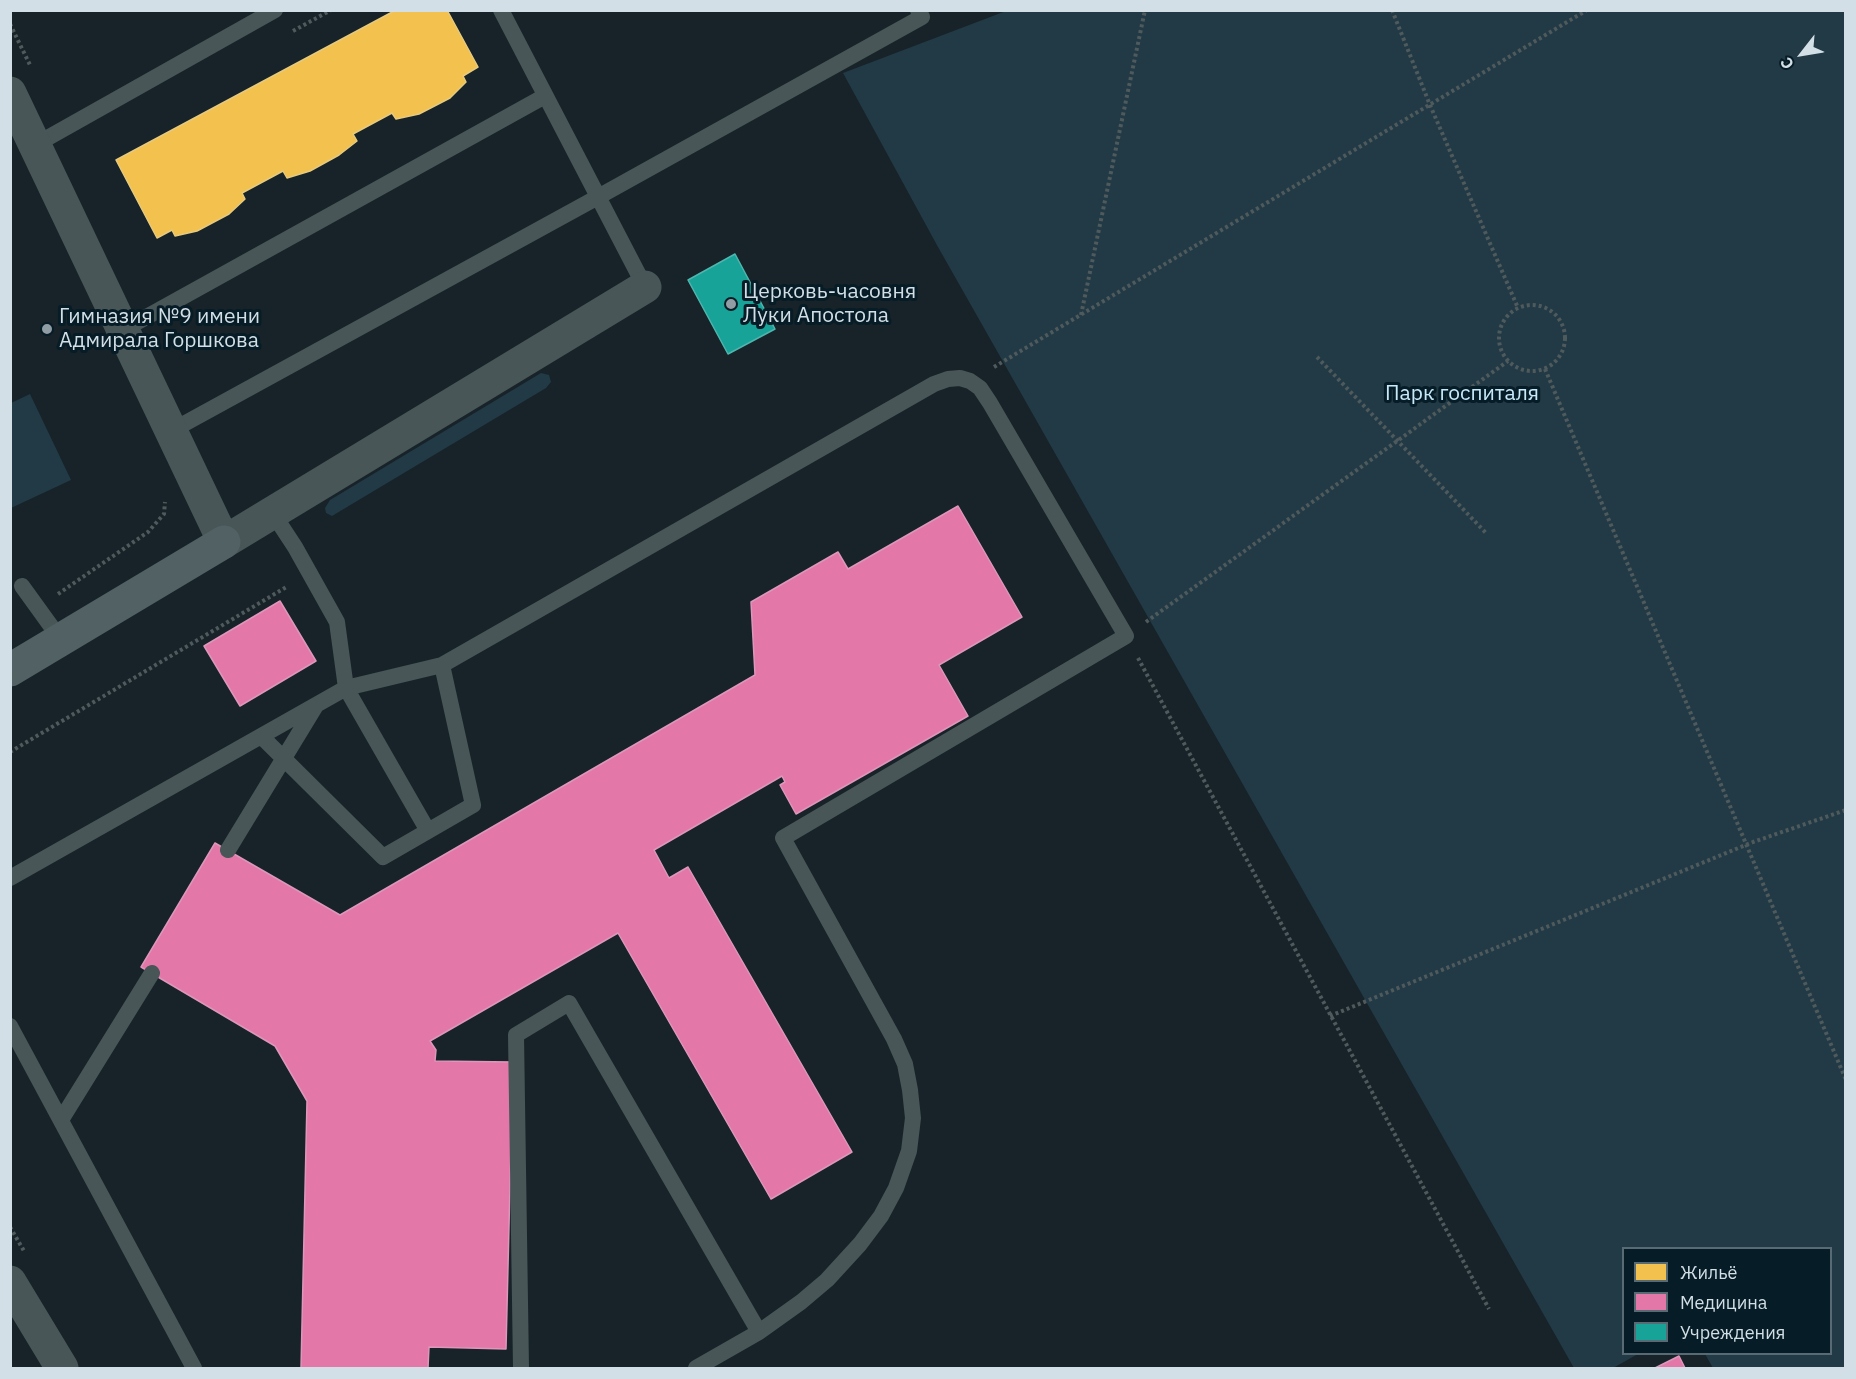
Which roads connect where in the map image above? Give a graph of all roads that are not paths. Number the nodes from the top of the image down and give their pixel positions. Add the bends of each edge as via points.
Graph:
1 (275, 10) edge
2 (501, 10) edge
3 (924, 13) edge
4 (10, 93) edge
5 (545, 96) junction
6 (35, 145) junction
7 (598, 197) junction
8 (645, 287) joint
9 (123, 330) junction
10 (171, 431) junction
11 (272, 512) junction
12 (224, 542) junction
13 (22, 586) dead end
14 (61, 640) junction
15 (442, 665) junction
16 (10, 670) edge
17 (346, 688) junction
18 (315, 706) junction
19 (262, 737) junction
20 (284, 758) junction
21 (428, 831) junction
22 (228, 850) dead end
23 (10, 878) edge
24 (152, 973) dead end
25 (10, 1026) edge
26 (61, 1120) junction
27 (14, 1294) edge
28 (759, 1332) junction
29 (62, 1368) edge
30 (194, 1368) edge
31 (521, 1368) edge
32 (696, 1368) edge

1 - 6 lane
2 - 5 lane
3 - 7 lane
4 - 6 street
5 - 7 lane
5 - 9 lane
6 - 9 street
7 - 8 lane
7 - 10 lane
8 - 11 street
9 - 10 street
10 - 12 street
11 - 12 street
11 - 17 lane via 337,622
12 - 14 street
13 - 14 lane
14 - 16 street
15 - 17 lane
15 - 21 lane via 473,805
15 - 28 lane via 934,384 960,378 980,388 990,403 1126,636 783,838 894,1039 905,1065 913,1118 909,1151 881,1216 827,1280
17 - 18 lane
17 - 21 lane
18 - 19 lane
18 - 20 lane
19 - 20 lane
19 - 23 lane
20 - 21 lane via 383,857
20 - 22 lane
24 - 26 lane
25 - 26 lane
26 - 30 lane
27 - 29 street
28 - 31 lane via 569,1003 516,1035
28 - 32 lane

